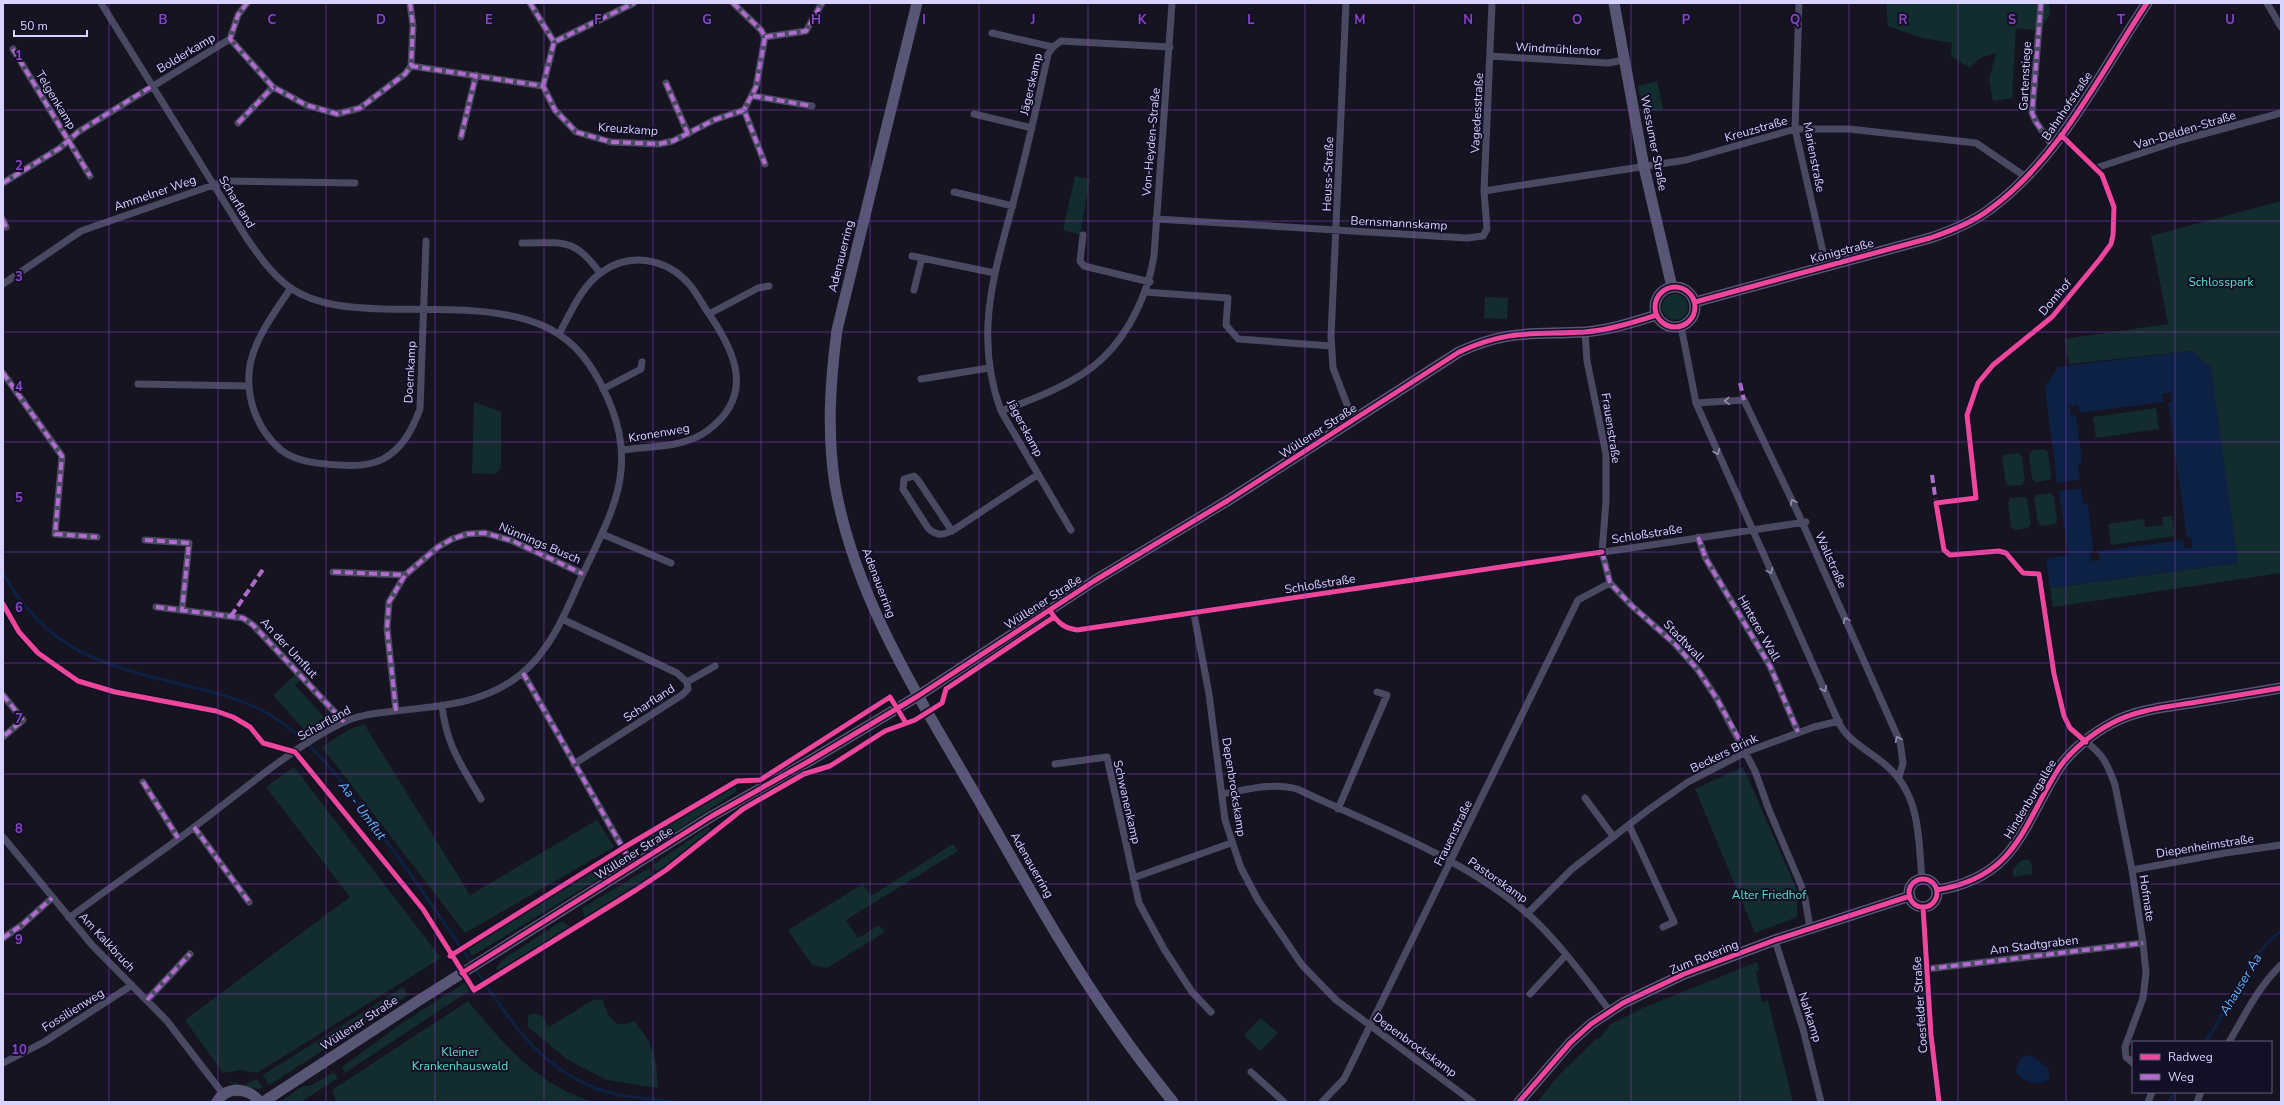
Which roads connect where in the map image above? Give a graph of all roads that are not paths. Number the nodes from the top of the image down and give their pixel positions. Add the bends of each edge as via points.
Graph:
1 (101, 3) edge
2 (410, 3) edge
3 (530, 3) edge
4 (634, 3) edge
5 (733, 3) edge
6 (822, 3) edge
7 (917, 3) edge
8 (1172, 3) edge
9 (1346, 3) edge
10 (1492, 3) edge
11 (1614, 3) edge
12 (1798, 3) edge
13 (2041, 3) edge
14 (2147, 3) edge
15 (2267, 3) edge
16 (244, 4) edge
17 (2281, 27) edge
18 (992, 33) dead end
19 (764, 37) junction
20 (230, 39) junction
21 (554, 42) junction
22 (1053, 47) junction
23 (1170, 47) junction
24 (13, 49) dead end
25 (1490, 56) junction
26 (1624, 60) junction
27 (411, 66) junction
28 (476, 75) junction
29 (666, 83) dead end
30 (152, 86) junction
31 (543, 86) junction
32 (273, 87) junction
33 (753, 96) junction
34 (812, 106) dead end
35 (744, 110) junction
36 (2281, 113) edge
37 (974, 114) dead end
38 (238, 123) dead end
39 (1032, 128) junction
40 (1795, 129) junction
41 (688, 134) junction
42 (2061, 135) junction
43 (461, 137) dead end
44 (69, 142) junction
45 (2052, 146) junction
46 (765, 164) dead end
47 (1644, 168) junction
48 (2096, 168) junction
49 (90, 176) dead end
50 (2026, 177) junction
51 (355, 183) dead end
52 (3, 184) edge
53 (214, 184) junction
54 (954, 192) dead end
55 (1484, 192) junction
56 (1013, 206) junction
57 (1991, 209) joint
58 (1156, 219) junction
59 (3, 220) edge
60 (1487, 223) joint
61 (6, 227) dead end
62 (1337, 230) junction
63 (1083, 235) dead end
64 (426, 241) dead end
65 (522, 242) dead end
66 (912, 256) dead end
67 (922, 258) junction
68 (1826, 265) junction
69 (600, 272) junction
70 (995, 273) junction
71 (1150, 282) junction
72 (3, 284) edge
73 (768, 286) dead end
74 (1672, 287) junction
75 (291, 288) junction
76 (914, 290) dead end
77 (1145, 292) junction
78 (1695, 302) junction
79 (424, 311) junction
80 (709, 314) junction
81 (1657, 315) junction
82 (1681, 326) junction
83 (1585, 332) junction
84 (559, 334) junction
85 (1331, 346) junction
86 (642, 362) dead end
87 (990, 368) junction
88 (3, 373) edge
89 (921, 379) dead end
90 (138, 384) dead end
91 (249, 386) junction
92 (603, 389) junction
93 (1696, 403) junction
94 (1001, 411) junction
95 (1353, 420) junction
96 (622, 450) junction
97 (1037, 475) junction
98 (1975, 493) dead end
99 (1804, 522) junction
100 (1751, 529) junction
101 (1071, 530) dead end
102 (952, 531) junction
103 (602, 534) junction
104 (98, 537) dead end
105 (1698, 537) junction
106 (145, 540) dead end
107 (1602, 552) junction
108 (671, 563) dead end
109 (333, 572) dead end
110 (583, 574) junction
111 (405, 575) junction
112 (1610, 583) junction
113 (156, 607) dead end
114 (182, 610) junction
115 (1049, 610) junction
116 (1194, 614) junction
117 (562, 619) junction
118 (715, 666) dead end
119 (523, 673) junction
120 (687, 682) junction
121 (2281, 688) edge
122 (1378, 692) dead end
123 (3, 696) edge
124 (918, 696) junction
125 (442, 705) junction
126 (396, 710) junction
127 (1837, 719) junction
128 (344, 722) junction
129 (1798, 732) junction
130 (3, 737) edge
131 (2086, 742) junction
132 (1746, 752) junction
133 (574, 764) junction
134 (1055, 764) dead end
135 (1899, 777) junction
136 (143, 782) dead end
137 (1222, 794) junction
138 (1585, 798) dead end
139 (481, 799) dead end
140 (1338, 809) junction
141 (1629, 825) junction
142 (194, 827) junction
143 (1613, 836) junction
144 (3, 837) edge
145 (178, 838) junction
146 (1231, 843) junction
147 (2281, 845) edge
148 (1451, 861) junction
149 (633, 866) junction
150 (2132, 870) junction
151 (1133, 878) junction
152 (1922, 880) junction
153 (1937, 890) junction
154 (1910, 896) junction
155 (52, 898) junction
156 (249, 902) dead end
157 (1923, 907) junction
158 (1528, 914) junction
159 (69, 918) junction
160 (1663, 927) dead end
161 (1810, 928) junction
162 (3, 938) edge
163 (1774, 940) junction
164 (2143, 943) junction
165 (190, 954) dead end
166 (1566, 955) junction
167 (2281, 964) edge
168 (1927, 969) junction
169 (132, 985) junction
170 (1530, 994) dead end
171 (147, 1000) junction
172 (1610, 1011) junction
173 (1211, 1012) dead end
174 (1370, 1027) junction
175 (2230, 1041) edge
176 (3, 1063) edge
177 (2132, 1063) edge
178 (1251, 1072) dead end
179 (220, 1098) edge
180 (261, 1102) edge
181 (1172, 1102) edge
182 (1284, 1102) edge
183 (1322, 1102) edge
184 (1473, 1102) edge
185 (1519, 1102) edge
186 (1821, 1102) edge
187 (1940, 1102) edge

1 - 30 street, Scharfland
2 - 27 street via 413,20
3 - 21 street
4 - 21 street
5 - 19 street via 761,30
6 - 19 street via 806,31
7 - 124 street, Adenauerring via 840,316 831,371 829,418 836,487 858,572 882,627
8 - 23 street, Von-Heyden-Straße
9 - 62 street, Heuss-Straße
10 - 25 street, Vagedesstraße
11 - 26 street, Wessumer Straße
12 - 40 street, Marienstraße
13 - 45 street, Gartenstiege via 2032,113
14 - 42 street, Bahnhofstraße
15 - 17 street
16 - 20 street, Bolderkamp
18 - 22 street, Jägerskamp
19 - 33 street
20 - 30 street, Bolderkamp
20 - 32 street, Bolderkamp
21 - 31 street
22 - 23 street, Jägerskamp via 1062,41
22 - 39 street, Jägerskamp via 1048,54
23 - 58 street, Von-Heyden-Straße
24 - 44 street, Telgenkamp
25 - 26 street, Windmühlentor via 1608,63
25 - 55 street, Vagedesstraße
26 - 47 street, Wessumer Straße
27 - 28 street
27 - 32 street, Bolderkamp via 405,74 360,108 346,113 337,114 312,107
28 - 31 street
28 - 43 street
29 - 41 street
30 - 44 street, Telgenkamp via 78,132
30 - 53 street, Scharfland
31 - 41 street, Kreuzkamp via 555,110 565,122 576,132 591,138 611,142 659,144
32 - 38 street
33 - 34 street
33 - 35 street
35 - 41 street, Kreuzkamp via 714,120
35 - 46 street
36 - 48 street, Van-Delden-Straße via 2181,140
37 - 39 street, Jägerskamp
39 - 56 street, Jägerskamp
40 - 47 street, Kreuzstraße via 1686,160
40 - 50 street, Kreuzstraße via 1849,128 1976,142
40 - 68 street, Marienstraße
42 - 45 street, Bahnhofstraße
42 - 48 street, Domhof
44 - 49 street, Telgenkamp
44 - 52 street, Telgenkamp
45 - 50 street, Bahnhofstraße
47 - 55 street, Kreuzstraße
47 - 74 street, Wessumer Straße
48 - 98 street, Domhof via 2109,189 2114,207 2115,222 2111,244 2052,317 1993,365 1978,383 1967,415
50 - 57 street, Bahnhofstraße
51 - 53 street, Ammelner Weg via 237,180
53 - 72 street, Ammelner Weg via 81,231
53 - 75 street, Scharfland via 257,253
54 - 56 street
55 - 60 street, Vagedesstraße
56 - 70 street, Jägerskamp
57 - 68 street, Königstraße via 1952,231 1908,245
58 - 62 street, Bernsmannskamp
58 - 71 street, Von-Heyden-Straße
59 - 61 street
60 - 62 street, Bernsmannskamp via 1485,234 1476,238
62 - 85 street, Heuss-Straße
63 - 71 street via 1080,261 1084,266
64 - 79 street
65 - 69 street via 557,243 575,247 584,252
66 - 67 street
67 - 70 street
67 - 76 street
68 - 78 street, Königstraße
69 - 80 street, Kronenweg via 614,264 632,260 660,263 677,272 688,283
69 - 84 street, Kronenweg via 585,290
70 - 87 street, Jägerskamp via 986,334
71 - 77 street, Von-Heyden-Straße
73 - 80 street via 758,288
74 - 78 street via 1686,290
74 - 81 street via 1661,293 1658,298
75 - 79 street, Scharfland via 314,299 336,304
75 - 91 street, Doernkamp via 260,339 251,364
77 - 85 street via 1228,298 1226,325 1238,339
77 - 94 street, Von-Heyden-Straße via 1127,328 1103,358 1065,384
78 - 82 street via 1694,314
79 - 84 street, Scharfland via 479,312 517,318 542,325
79 - 91 street, Doernkamp via 420,409 405,441 394,452 375,463 317,463 281,450 263,429 255,413
80 - 96 street, Kronenweg via 727,342 736,365 736,386 723,415 708,430 689,440
81 - 82 street via 1667,325
81 - 83 street, Wüllener Straße via 1613,328
82 - 93 street
83 - 95 street, Wüllener Straße via 1524,333 1484,341 1459,352
83 - 107 street, Frauenstraße via 1606,454
84 - 92 street, Scharfland via 584,356
85 - 95 street, Heuss-Straße via 1333,368
86 - 92 street via 641,369
87 - 89 street
87 - 94 street, Jägerskamp
88 - 104 street via 62,456 55,534
90 - 91 street
92 - 96 street, Scharfland via 615,416
99 -> 93 street, Wallstraße via 1744,400
93 -> 100 street
94 - 97 street, Jägerskamp
95 - 115 street, Wüllener Straße
96 - 103 street, Scharfland via 619,488
97 - 101 street, Jägerskamp
97 - 102 street, Jägerskamp
99 - 100 street, Schloßstraße
135 -> 99 street, Wallstraße via 1903,763 1900,742
100 - 105 street, Schloßstraße
100 -> 127 street
102 - 102 street, Jägerskamp via 940,535 928,528 903,489 904,479 914,476 918,480
103 - 108 street
103 - 110 street, Scharfland
105 - 107 street, Schloßstraße
105 - 129 street, Hinterer Wall via 1706,559 1770,666
106 - 114 street via 189,543
107 - 112 street, Stadtwall
107 - 116 street, Schloßstraße
109 - 111 street
110 - 111 street, Nünnings Busch via 518,543 485,533 467,534 452,539 438,547
110 - 117 street, Scharfland
111 - 126 street, Nünnings Busch via 393,592 387,620
112 - 132 street, Stadtwall via 1675,644 1698,670
112 - 148 street, Frauenstraße via 1578,600
113 - 114 street, An der Umflut
114 - 128 street, An der Umflut via 243,618 253,625
115 - 116 street, Schloßstraße via 1058,623 1077,630
115 - 124 street, Wüllener Straße
116 - 137 street, Depenbrockskamp via 1209,694
117 - 119 street, Scharfland via 542,653
117 - 120 street, Scharfland via 677,673
118 - 120 street, Scharfland
119 - 125 street, Scharfland via 501,688 478,698
119 - 133 street
120 - 133 street, Scharfland via 688,689 682,695
121 - 131 street, Hindenburgallee via 2133,714 2112,723
122 - 140 street via 1386,695
123 - 130 street via 23,720
124 - 149 street, Wüllener Straße via 712,816
124 - 181 street, Adenauerring via 1086,981 1117,1029
125 - 126 street, Scharfland
125 - 139 street via 451,747
126 - 128 street, Scharfland
127 - 129 street, Beckers Brink
127 - 135 street via 1848,736
128 - 142 street, Scharfland via 312,741
129 - 132 street, Beckers Brink
131 - 150 street, Hofmate via 2099,751 2110,772
131 - 153 street, Hindenburgallee via 2060,767 2023,835 2002,861 1975,878
132 - 141 street, Beckers Brink via 1688,782
132 - 161 street, Stadtwall via 1801,885
133 - 149 street
134 - 151 street, Schwanenkamp via 1107,757
135 - 152 street via 1907,787 1914,810
136 - 145 street
137 - 140 street, Pastorskamp via 1286,786
137 - 146 street, Depenbrockskamp
138 - 143 street
140 - 148 street, Pastorskamp
141 - 143 street, Beckers Brink
141 - 160 street via 1674,922
142 - 145 street, Scharfland
142 - 156 street
143 - 158 street, Beckers Brink via 1572,869
144 - 155 street, Am Kalkbruch
145 - 159 street, Scharfland
146 - 151 street
146 - 174 street, Depenbrockskamp via 1258,900 1302,965 1336,1000
147 - 150 street, Diepenheimstraße
148 - 158 street, Pastorskamp via 1471,872
148 - 174 street, Frauenstraße
149 - 180 street, Wüllener Straße
150 - 164 street, Hofmate
151 - 173 street, Schwanenkamp via 1139,903 1164,949 1192,992
152 - 153 street via 1933,883
152 - 154 street via 1914,883
153 - 157 street via 1934,902
154 - 157 street via 1916,905
154 - 161 street, Zum Rotering
155 - 159 street, Am Kalkbruch
155 - 162 street
157 - 168 street, Coesfelder Straße
158 - 166 street, Pastorskamp
159 - 169 street, Am Kalkbruch
161 - 163 street, Zum Rotering
163 - 172 street, Zum Rotering via 1684,974
163 - 186 street, Nahkamp via 1803,1029
164 - 168 street, Am Stadtgraben
164 - 177 street, Hofmate via 2145,986 2125,1047 2126,1056
165 - 171 street
166 - 170 street
166 - 172 street, Pastorskamp
167 - 175 street via 2268,977
168 - 187 street, Coesfelder Straße via 1931,1034
169 - 171 street, Am Kalkbruch
169 - 176 street, Fossilienweg via 44,1042
171 - 179 street, Am Kalkbruch via 188,1045
172 - 185 street, Zum Rotering via 1570,1043
174 - 183 street, Frauenstraße via 1344,1079
174 - 184 street, Depenbrockskamp
178 - 182 street
179 - 180 street via 241,1090 249,1092

